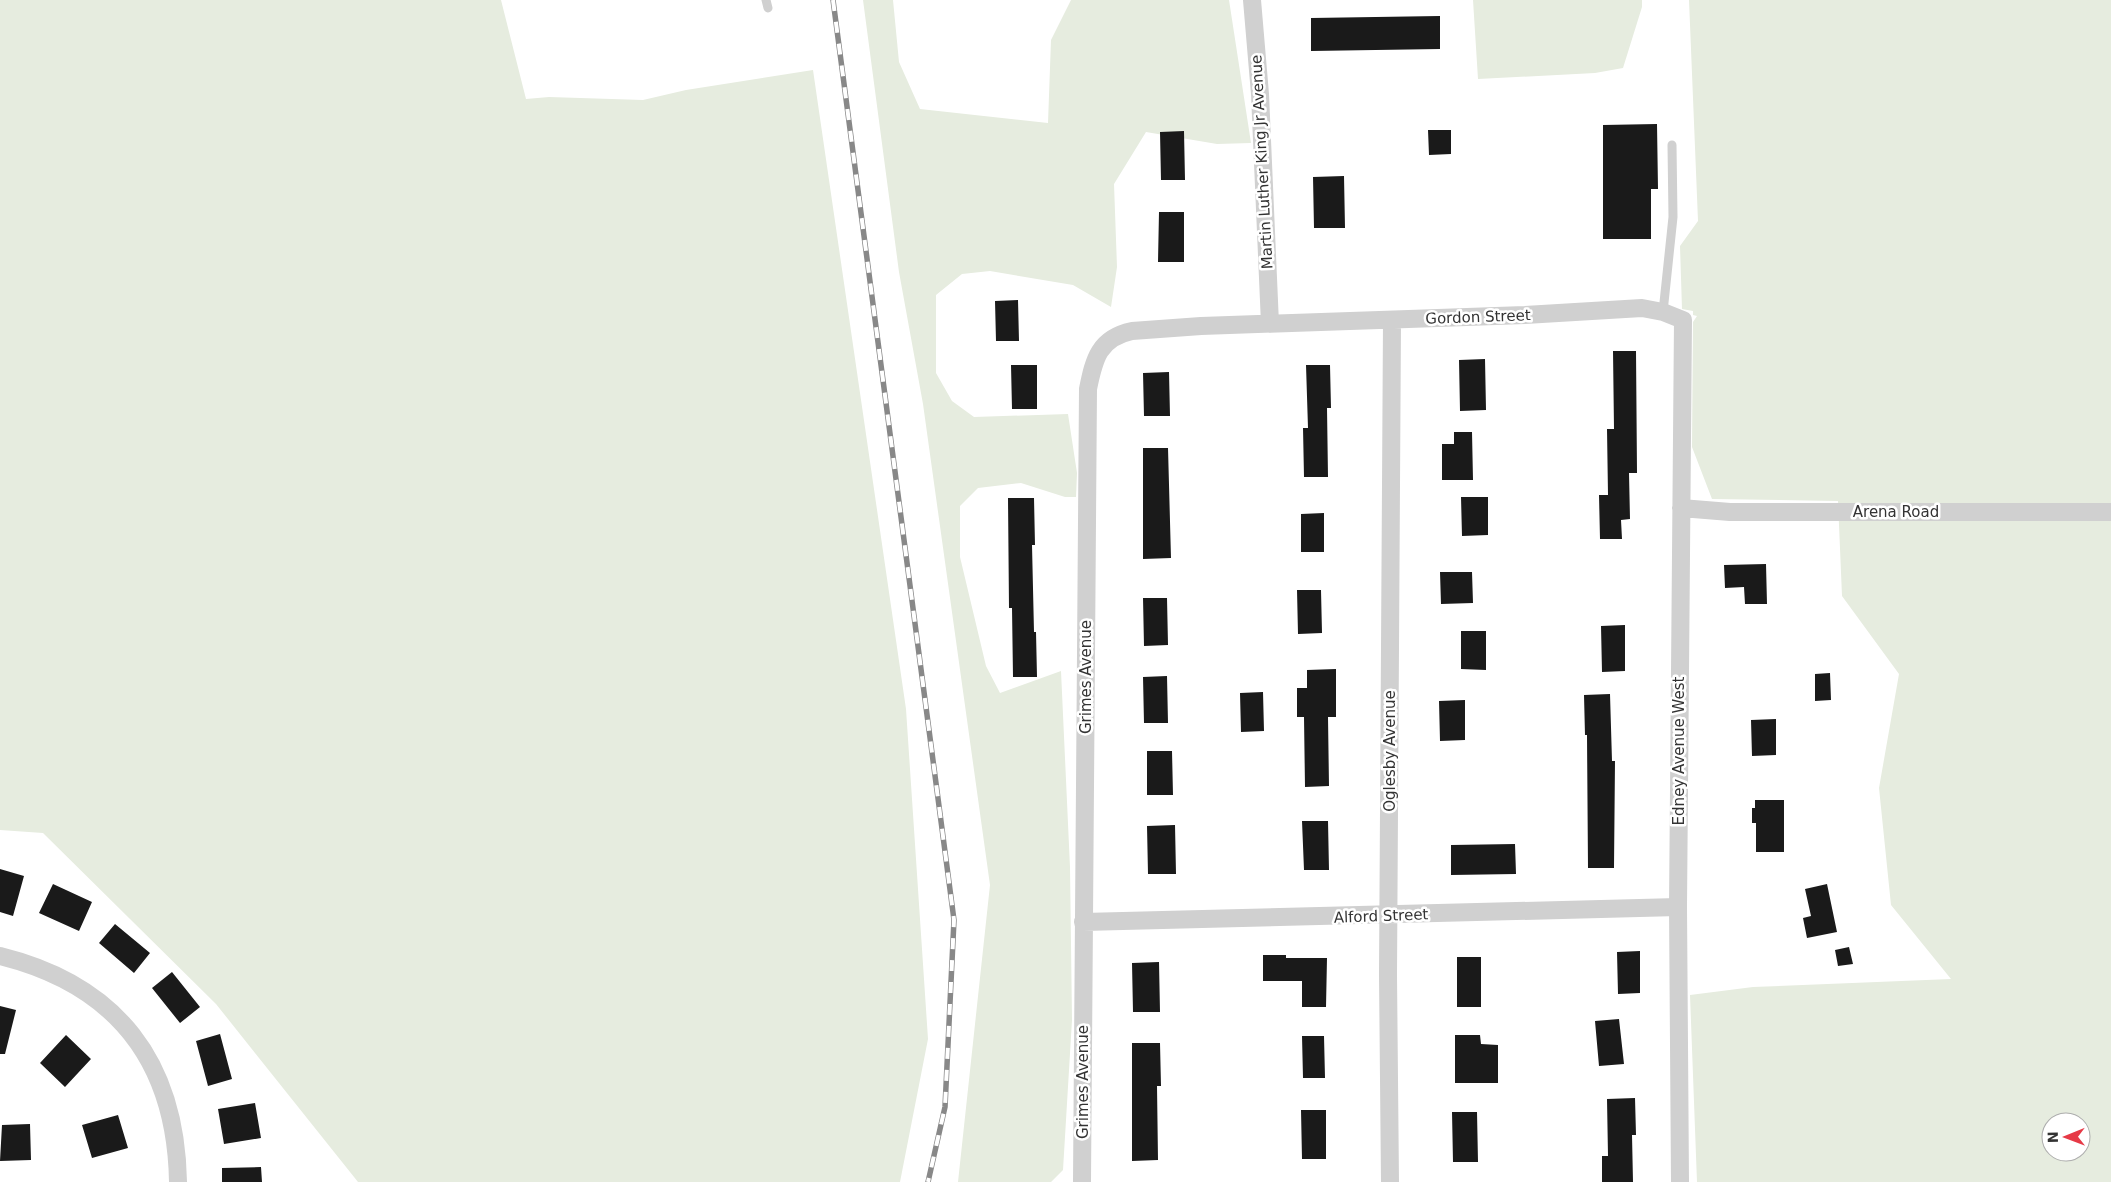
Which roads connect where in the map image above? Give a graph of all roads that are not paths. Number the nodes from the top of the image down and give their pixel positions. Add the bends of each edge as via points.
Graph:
1 (1252, 0) edge
2 (1672, 145) dead end
3 (1663, 312) junction
4 (1392, 320) junction
5 (1683, 320) joint
6 (1270, 324) junction
7 (1681, 508) junction
8 (2111, 512) edge
9 (1678, 907) junction
10 (1389, 916) junction
11 (1083, 922) junction
12 (0, 956) edge
13 (178, 1182) edge
14 (1082, 1182) edge
15 (1390, 1182) edge
16 (1680, 1182) edge

1 - 6 street, Martin Luther King Jr Avenue via 1260,94
2 - 3 lane via 1673,217
3 - 4 street, Gordon Street via 1642,308
3 - 5 street, Gordon Street
4 - 6 street, Gordon Street
4 - 10 street, Oglesby Avenue
5 - 7 street, Edney Avenue West
6 - 11 street, Grimes Avenue via 1132,331 1106,342 1094,363 1088,389
7 - 8 street, Arena Road via 1730,512
7 - 9 street, Edney Avenue West
9 - 10 street, Alford Street
9 - 16 street, Edney Avenue West
10 - 11 street, Alford Street
10 - 15 street, Oglesby Avenue
11 - 14 street, Grimes Avenue
12 - 13 street via 31,964 71,982 96,999 129,1032 152,1068 170,1110 176,1138

